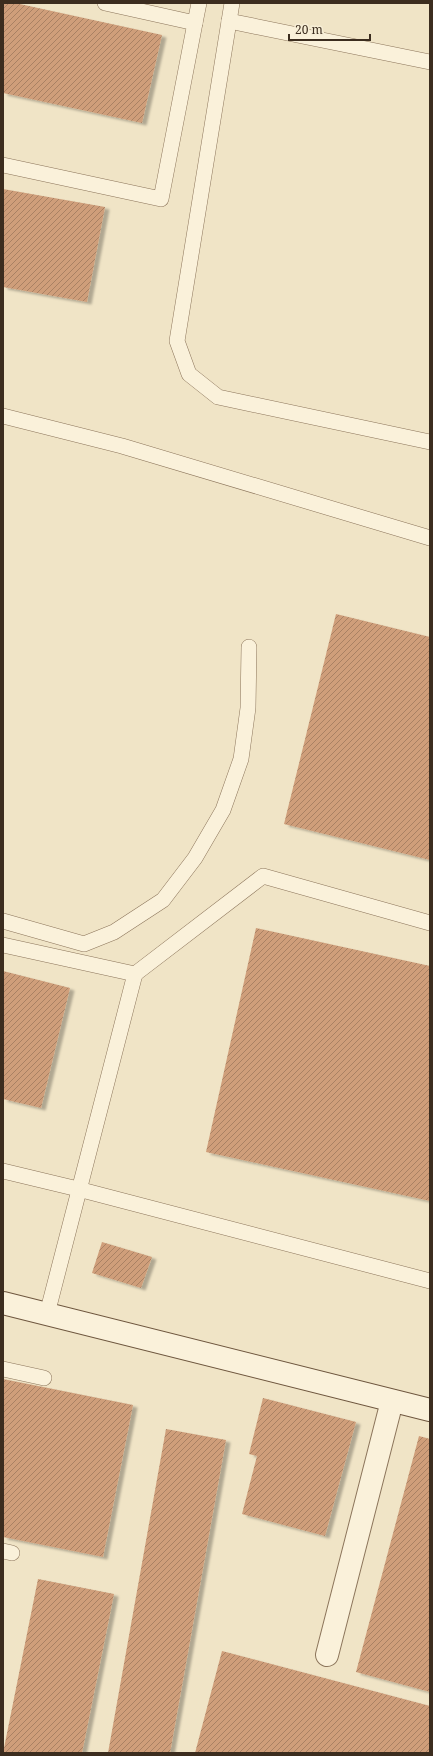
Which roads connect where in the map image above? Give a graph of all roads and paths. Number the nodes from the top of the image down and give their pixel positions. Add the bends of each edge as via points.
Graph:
1 (105, 3) edge
2 (199, 3) edge
3 (232, 3) edge
4 (229, 21) junction
5 (195, 23) junction
6 (430, 62) edge
7 (3, 165) edge
8 (3, 416) edge
9 (430, 442) edge
10 (430, 538) edge
11 (249, 646) dead end
12 (3, 922) edge
13 (430, 923) edge
14 (3, 945) edge
15 (135, 974) junction
16 (3, 1171) edge
17 (78, 1189) junction
18 (430, 1281) edge
19 (3, 1303) edge
20 (47, 1314) junction
21 (3, 1369) edge
22 (44, 1378) dead end
23 (392, 1401) junction
24 (430, 1410) edge
25 (327, 1655) dead end

1 - 5 lane
2 - 5 lane
3 - 4 lane
4 - 6 lane
4 - 9 lane via 177,341 189,374 218,397
5 - 7 lane via 161,200
8 - 10 lane via 122,446
11 - 12 lane via 248,708 241,759 223,810 194,858 163,900 114,932 84,944
13 - 15 lane via 263,876
14 - 15 lane
15 - 17 lane
16 - 17 lane
17 - 18 lane
17 - 20 lane
19 - 20 street
20 - 23 street
21 - 22 lane
23 - 24 street
23 - 25 street

